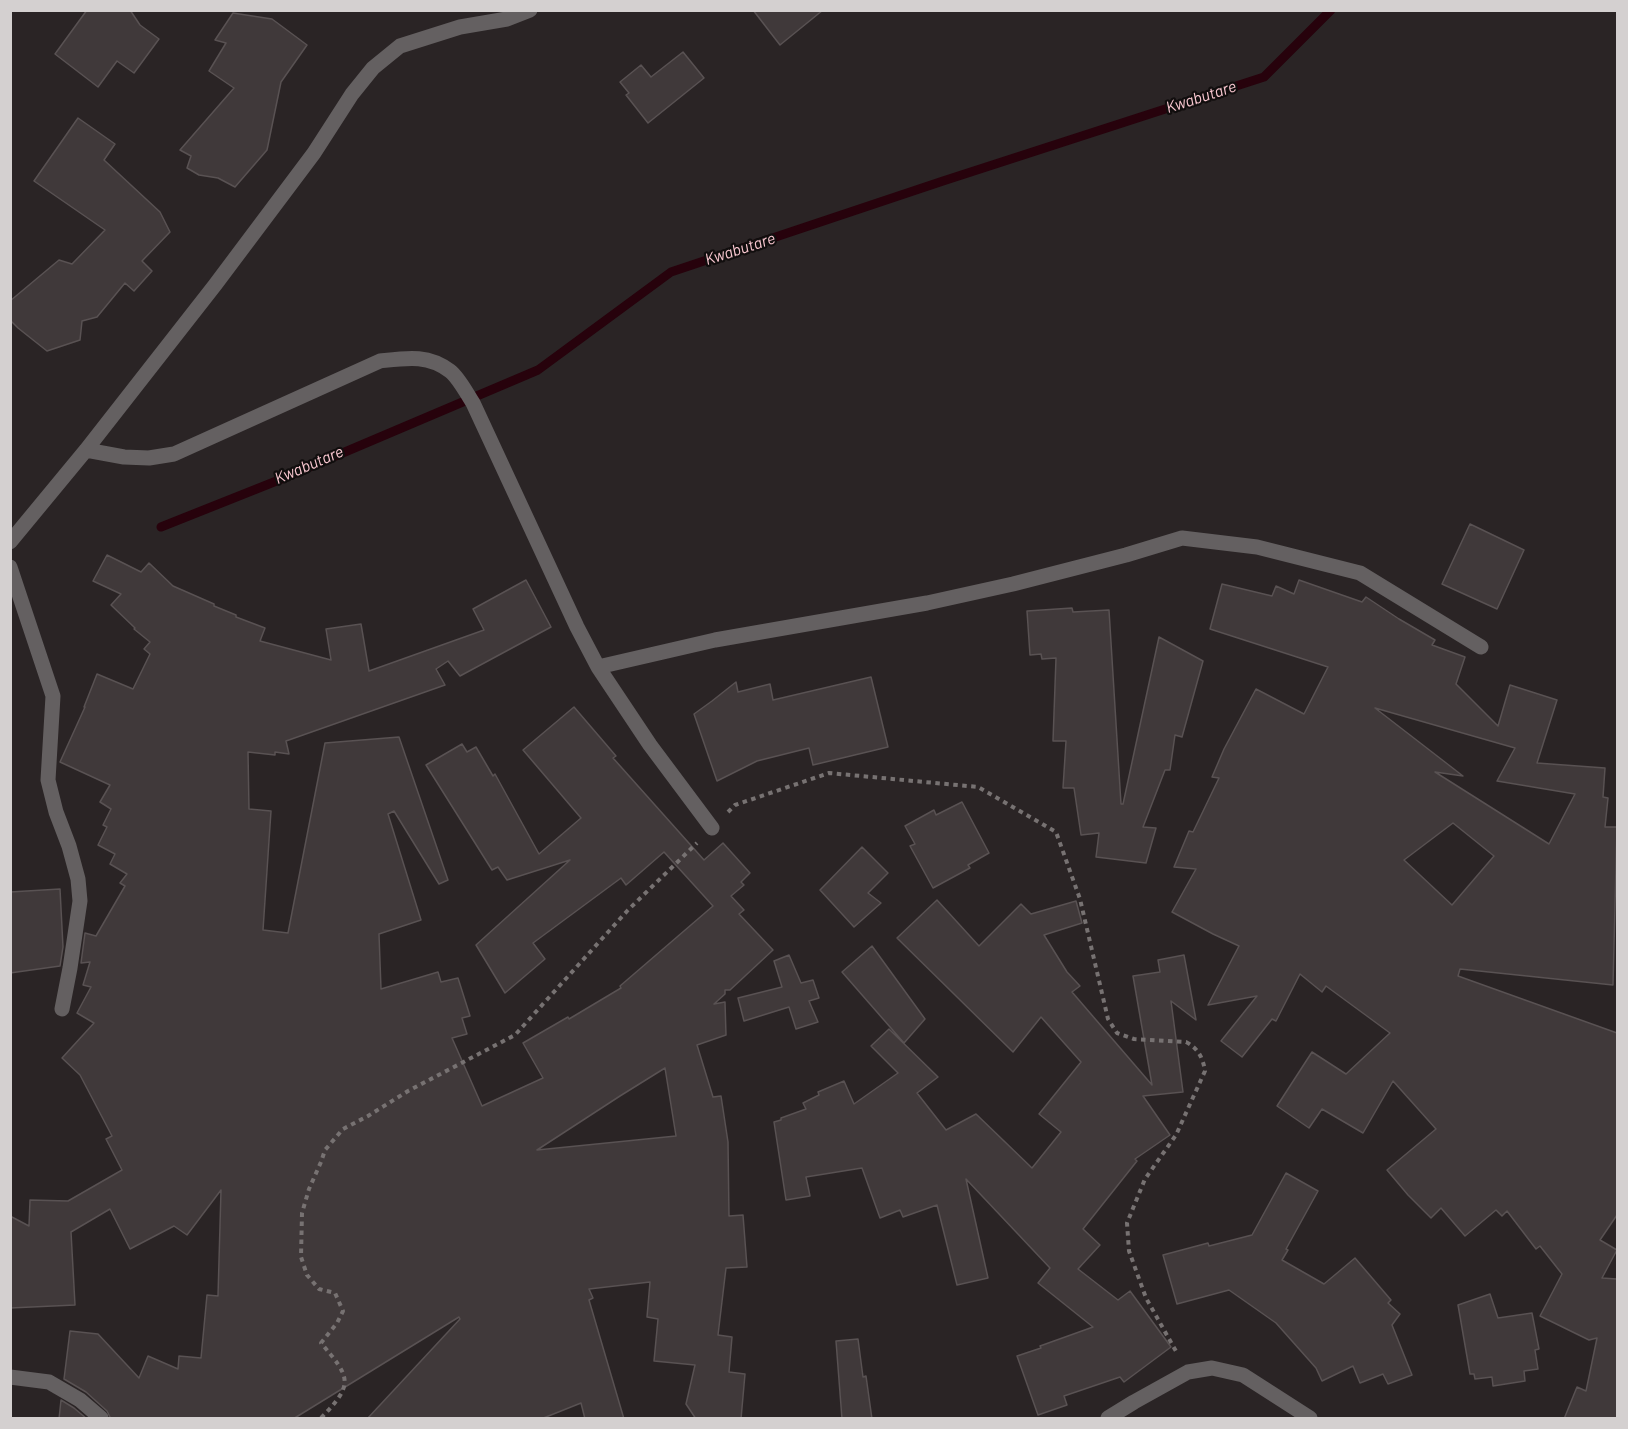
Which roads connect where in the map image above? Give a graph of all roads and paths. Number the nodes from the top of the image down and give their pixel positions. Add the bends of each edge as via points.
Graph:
1 (531, 10) edge
2 (86, 450) junction
3 (10, 542) edge
4 (10, 567) edge
5 (1481, 646) dead end
6 (598, 667) junction
7 (712, 828) junction
8 (62, 1009) dead end
9 (1188, 1372) junction
10 (10, 1377) edge
11 (101, 1419) edge
12 (321, 1419) edge
13 (1108, 1419) edge
14 (1310, 1419) edge

1 - 2 street via 400,46 374,68 351,94 314,153 250,238
2 - 3 street
2 - 6 street via 124,457 174,454 380,361 415,357 431,361 451,372 473,403
4 - 8 street via 53,696 48,780 79,890
5 - 6 street via 1360,573 1257,547 1182,538 949,598 715,640
6 - 7 street
7 - 9 path via 735,805 829,773 978,787 1056,832 1080,899 1108,1019 1117,1033 1134,1039 1186,1042 1203,1062 1205,1071 1176,1135 1145,1179 1127,1223 1129,1251 1146,1298
7 - 12 path via 628,910 515,1035 343,1129 325,1150 302,1214 301,1257 307,1275 319,1289 335,1293 343,1311 321,1343 341,1367 345,1383 339,1400
9 - 13 street
9 - 14 street via 1212,1368 1243,1375
10 - 11 street via 49,1382 80,1400

